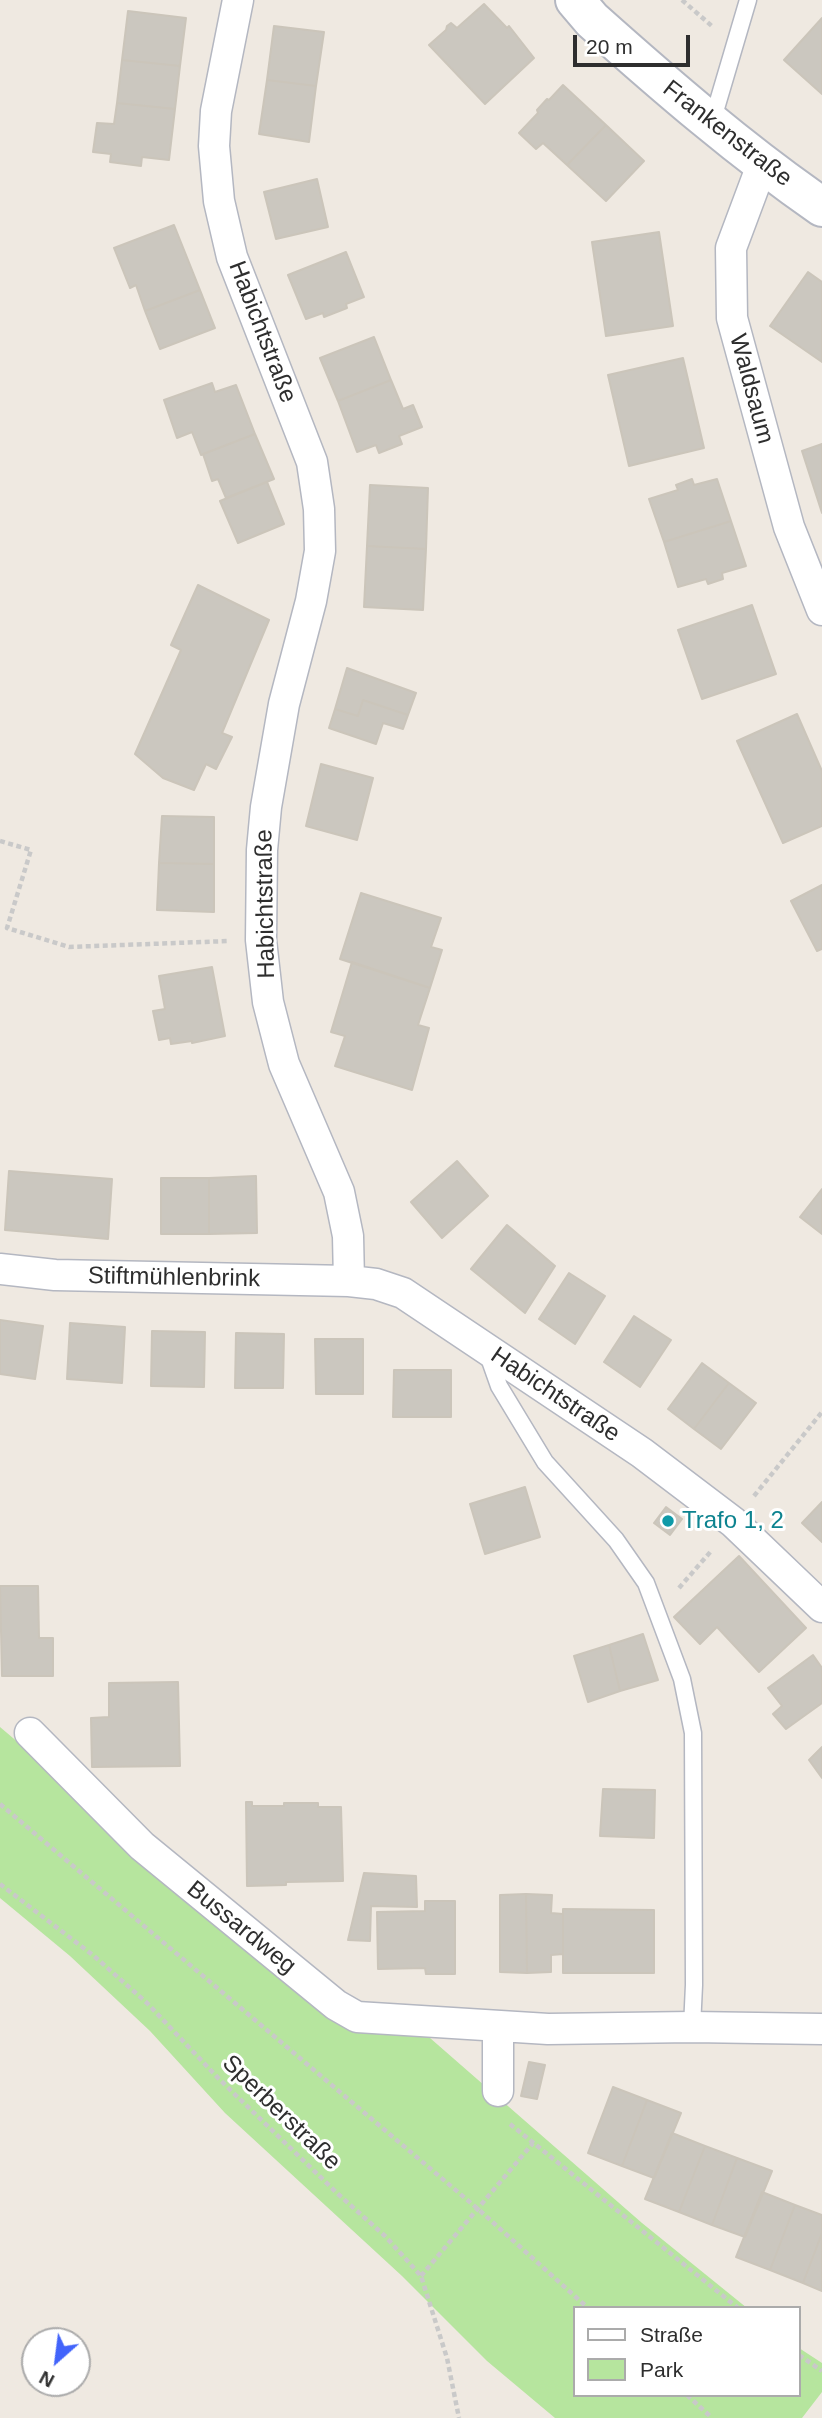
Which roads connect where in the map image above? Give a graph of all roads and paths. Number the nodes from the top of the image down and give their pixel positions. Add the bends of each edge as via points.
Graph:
1 (238, 0) edge
2 (575, 0) edge
3 (682, 0) edge
4 (748, 0) edge
5 (736, 46) junction
6 (712, 125) junction
7 (762, 165) junction
8 (822, 207) edge
9 (822, 610) edge
10 (0, 841) edge
11 (261, 940) junction
12 (0, 1269) edge
13 (349, 1281) junction
14 (486, 1349) junction
15 (822, 1412) edge
16 (733, 1522) junction
17 (822, 1607) edge
18 (659, 1611) junction
19 (30, 1733) dead end
20 (0, 1804) edge
21 (0, 1884) edge
22 (498, 2026) junction
23 (692, 2027) junction
24 (822, 2029) edge
25 (498, 2091) dead end
26 (478, 2209) junction
27 (421, 2276) junction
28 (586, 2306) edge
29 (736, 2306) edge
30 (801, 2355) edge
31 (822, 2371) edge
32 (689, 2397) edge
33 (459, 2418) edge
34 (712, 2418) edge

1 - 11 street, Habichtstraße via 216,111 219,201 232,257 312,462 319,509 320,551 284,704 266,807
2 - 6 main road, Frankenstraße
3 - 5 path
4 - 5 lane
5 - 6 lane
6 - 7 main road, Frankenstraße
7 - 8 main road, Frankenstraße
7 - 9 street, Waldsaum via 731,248 732,318 789,527
10 - 11 path via 31,850 7,928 69,947
11 - 13 street, Habichtstraße via 268,1002 284,1064 339,1192 348,1236
12 - 13 street, Stiftmühlenbrink via 55,1275
13 - 14 street, Habichtstraße via 403,1293
14 - 16 street, Habichtstraße via 642,1453
14 - 18 lane via 499,1386 545,1462 616,1540
15 - 16 path
16 - 17 street, Habichtstraße
16 - 18 path
18 - 23 lane via 682,1679 693,1733
19 - 22 street, Bussardweg via 142,1846 336,2005 357,2017
20 - 26 path
21 - 27 path, Sperberstraße via 147,2003 219,2079 385,2235
22 - 23 street, Bussardweg
22 - 25 street
23 - 24 street, Bussardweg
26 - 27 path
26 - 28 path
26 - 29 path via 533,2143
27 - 33 path, Sperberstraße via 447,2358
30 - 31 path
32 - 34 path

